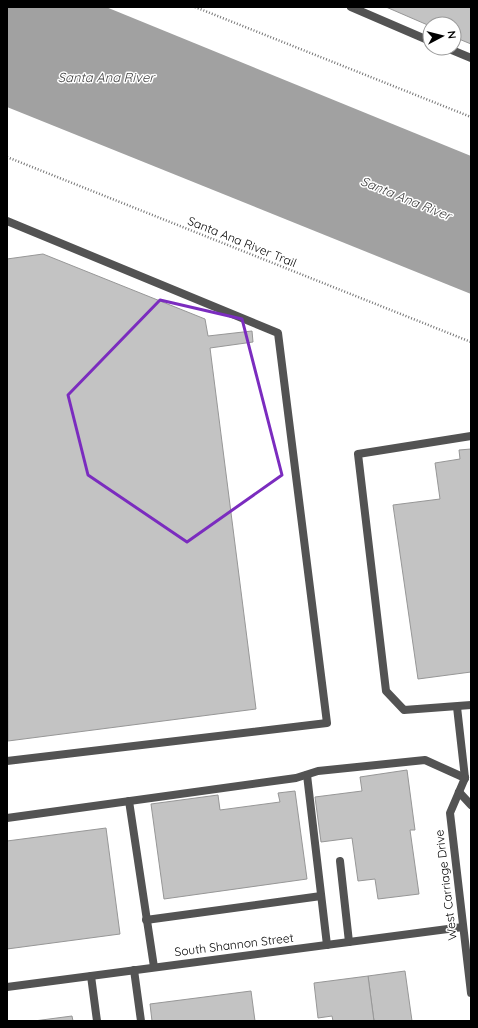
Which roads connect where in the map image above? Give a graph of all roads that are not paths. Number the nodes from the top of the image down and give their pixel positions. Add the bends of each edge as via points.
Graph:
1 (351, 7) edge
2 (422, 38) edge
3 (7, 221) edge
4 (471, 436) edge
5 (471, 705) edge
6 (457, 707) junction
7 (7, 761) edge
8 (307, 775) junction
9 (468, 776) edge
10 (459, 792) junction
11 (129, 801) junction
12 (471, 805) edge
13 (7, 818) edge
14 (340, 860) dead end
15 (322, 896) junction
16 (146, 920) junction
17 (463, 927) junction
18 (349, 942) junction
19 (327, 945) junction
20 (154, 967) junction
21 (134, 970) junction
22 (91, 976) junction
23 (7, 987) edge
24 (471, 993) edge
25 (97, 1021) edge
26 (141, 1021) edge

1 - 2 street
3 - 7 street via 278,333 327,723
4 - 6 street via 358,454 386,691 404,710
5 - 6 street
6 - 9 street
8 - 9 street via 318,771 425,760
8 - 11 street
8 - 15 street
9 - 10 street, West Carriage Drive
10 - 12 street
10 - 17 street, West Carriage Drive via 450,813
11 - 13 street
11 - 16 street
14 - 18 street
15 - 16 street
15 - 19 street
16 - 20 street
17 - 18 street, South Shannon Street
17 - 24 street, West Carriage Drive
18 - 19 street, South Shannon Street
19 - 20 street, South Shannon Street
20 - 21 street, South Shannon Street
21 - 22 street, South Shannon Street
21 - 26 street
22 - 23 street, South Shannon Street
22 - 25 street

